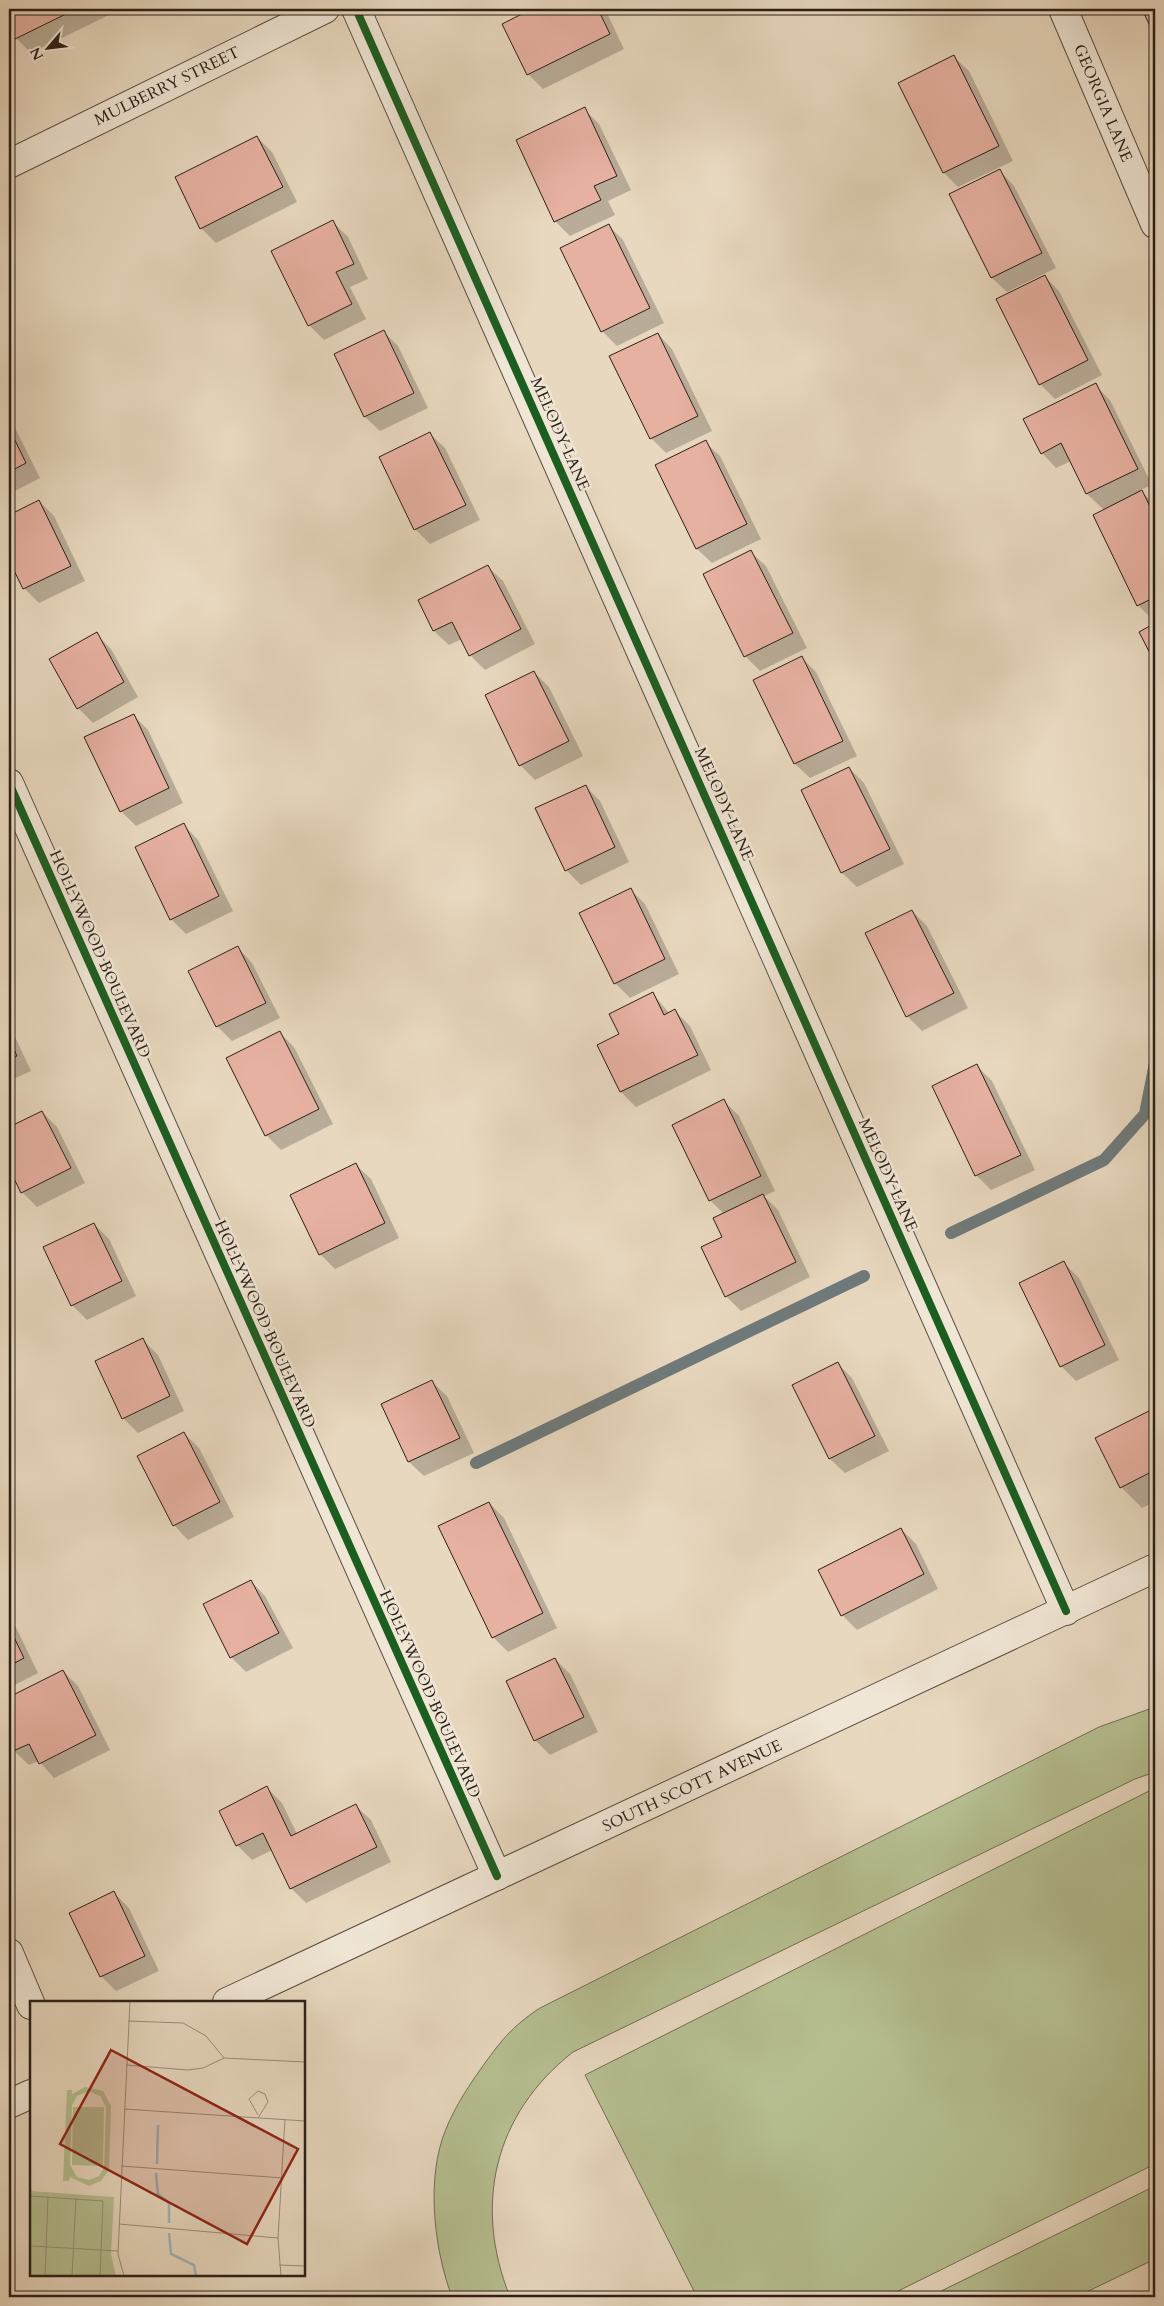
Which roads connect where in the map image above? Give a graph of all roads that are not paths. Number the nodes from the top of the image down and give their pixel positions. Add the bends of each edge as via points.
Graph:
1 (325, 9) edge
2 (356, 9) edge
3 (1063, 9) edge
4 (9, 164) edge
5 (1155, 224) edge
6 (9, 783) edge
7 (1155, 1568) edge
8 (1066, 1611) junction
9 (497, 1876) junction
10 (9, 1954) edge
11 (229, 2001) edge
12 (30, 2003) edge
13 (30, 2094) edge
14 (9, 2104) edge

1 - 4 street, MULBERRY STREET
2 - 8 street, MELODY LANE
3 - 5 street, GEORGIA LANE
6 - 9 street, HOLLYWOOD BOULEVARD
7 - 8 street, SOUTH SCOTT AVENUE
8 - 9 street, SOUTH SCOTT AVENUE
9 - 11 street, SOUTH SCOTT AVENUE
10 - 12 street
13 - 14 street

